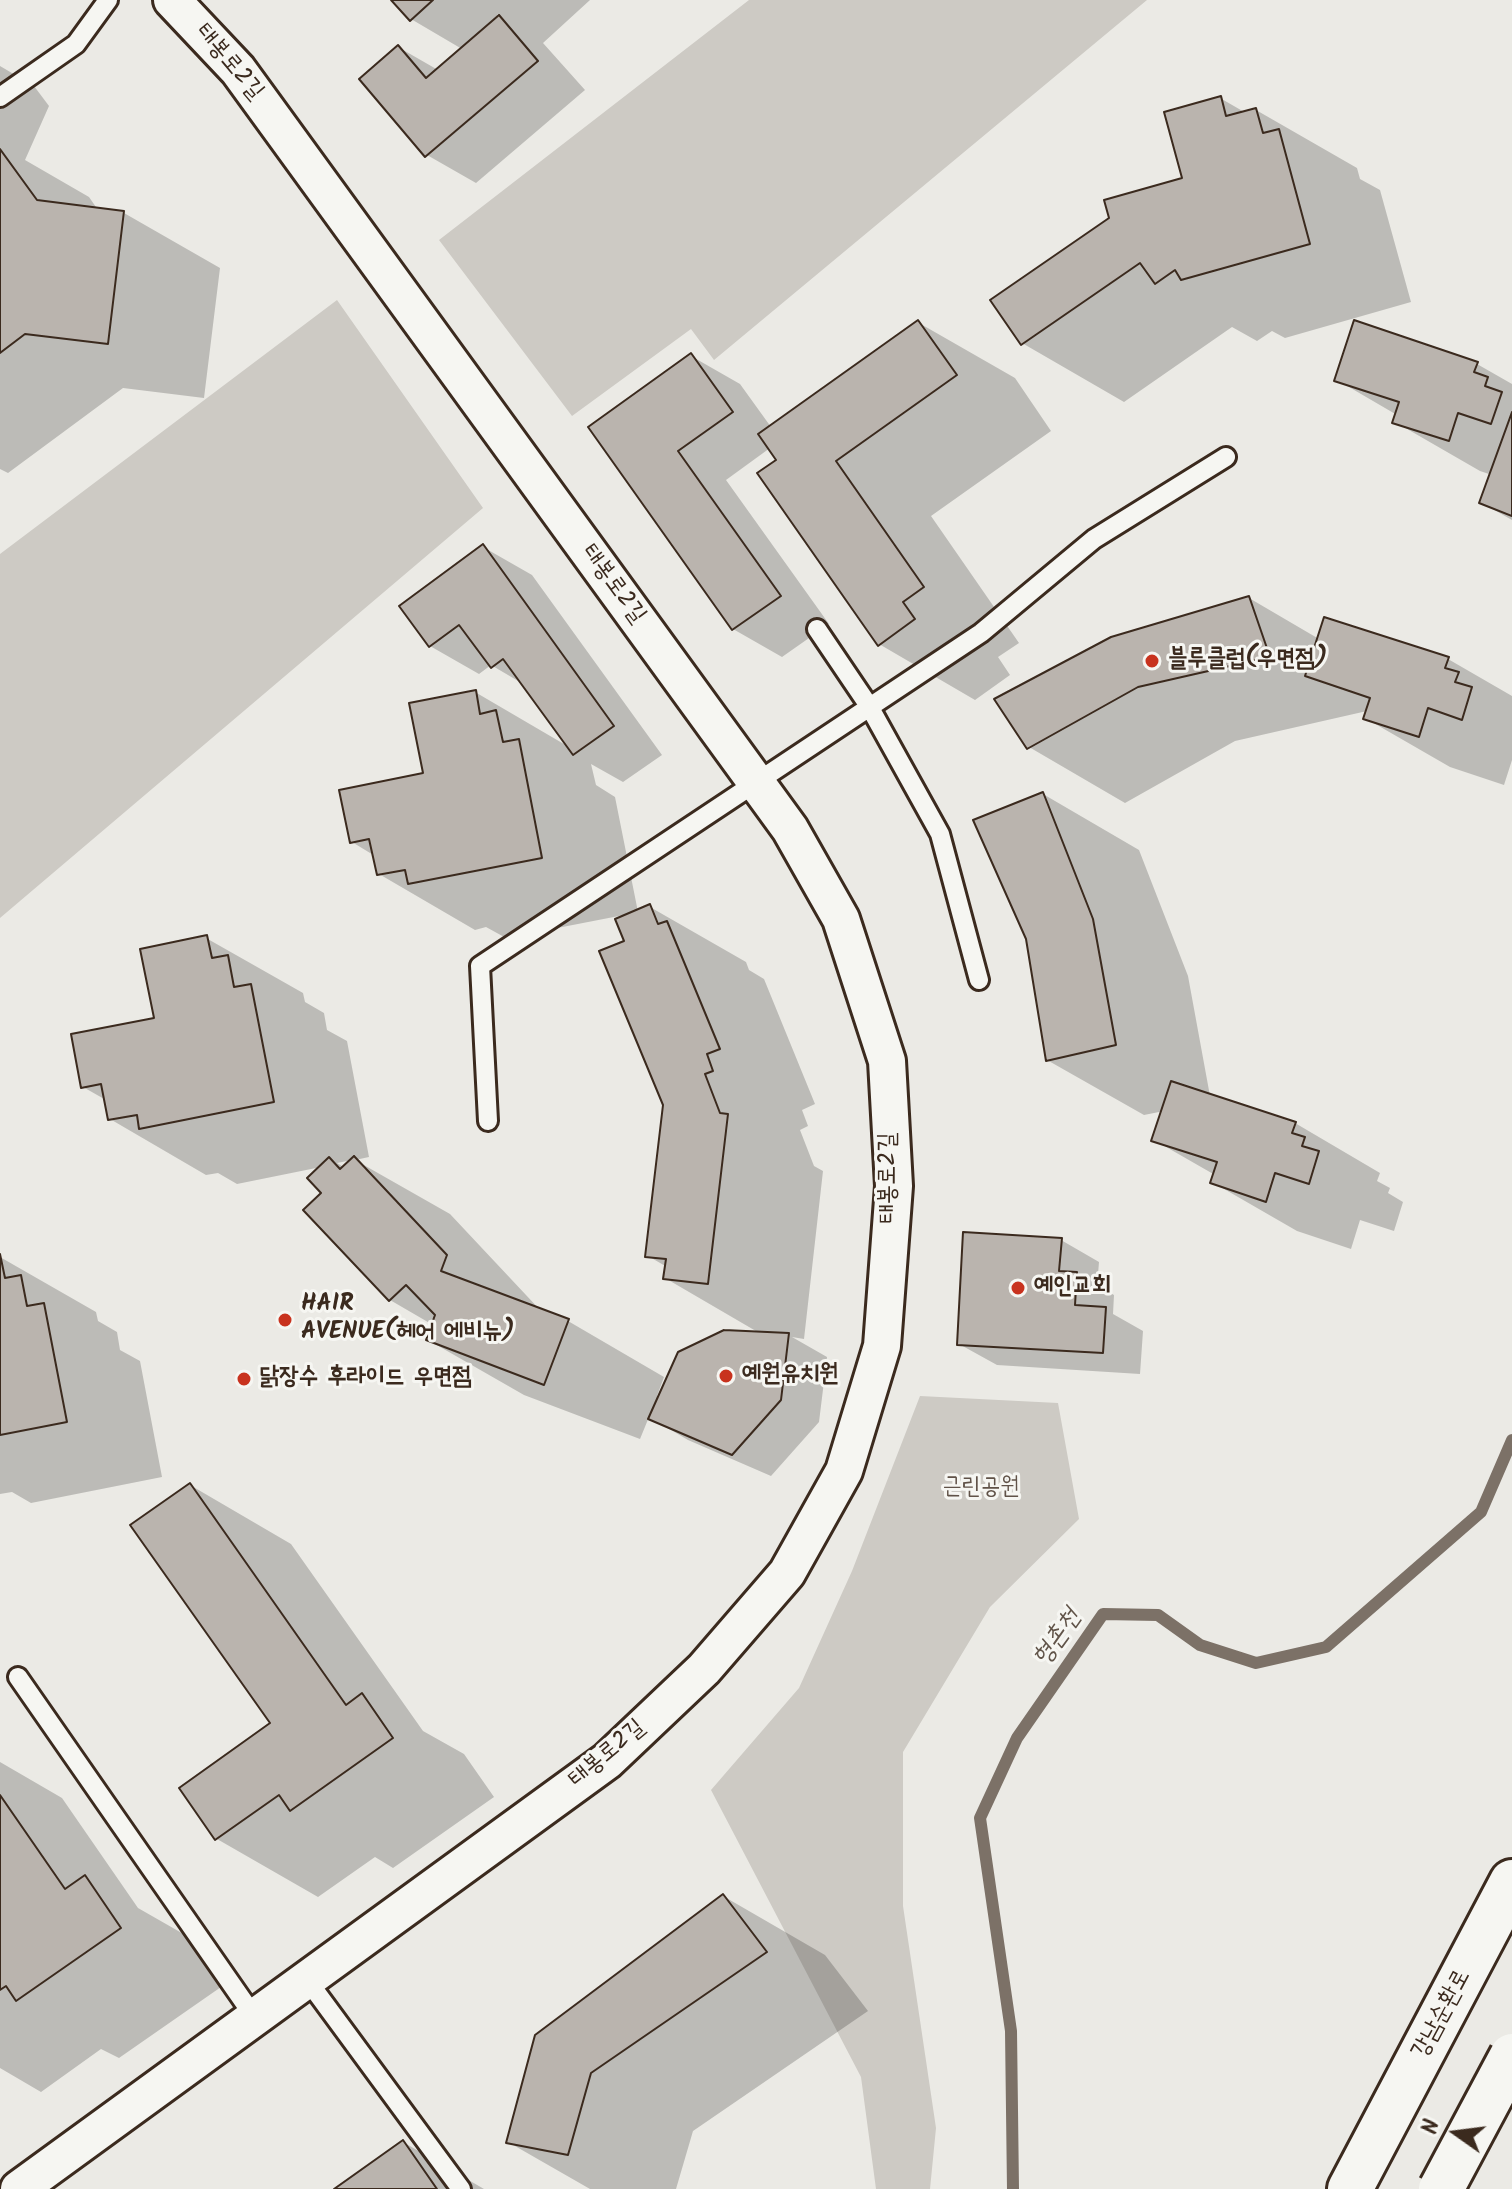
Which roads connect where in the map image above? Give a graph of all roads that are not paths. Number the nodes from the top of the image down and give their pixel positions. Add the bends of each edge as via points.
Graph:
1 (108, 0) edge
2 (172, 0) edge
3 (0, 97) edge
4 (1226, 457) dead end
5 (817, 629) dead end
6 (869, 706) junction
7 (755, 781) junction
8 (979, 980) dead end
9 (488, 1121) dead end
10 (18, 1677) dead end
11 (1512, 1882) edge
12 (308, 1981) junction
13 (255, 2018) junction
14 (1512, 2034) edge
15 (1512, 2056) edge
16 (1454, 2182) edge
17 (19, 2189) edge
18 (461, 2189) edge
19 (1350, 2189) edge

1 - 3 lane via 76,44
2 - 7 street, 태봉로2길 via 238,70
4 - 6 lane via 1094,539 981,633
5 - 6 lane
6 - 7 lane
6 - 8 lane via 940,834
7 - 9 lane via 480,966
7 - 12 street, 태봉로2길 via 790,829 841,919 887,1061 894,1186 882,1346 844,1471 787,1573 704,1669 607,1761
10 - 13 lane
11 - 19 highway, 강남순환로
12 - 13 street, 태봉로2길
12 - 18 lane
13 - 17 street, 태봉로2길
14 - 16 lane
15 - 16 highway, bridge

